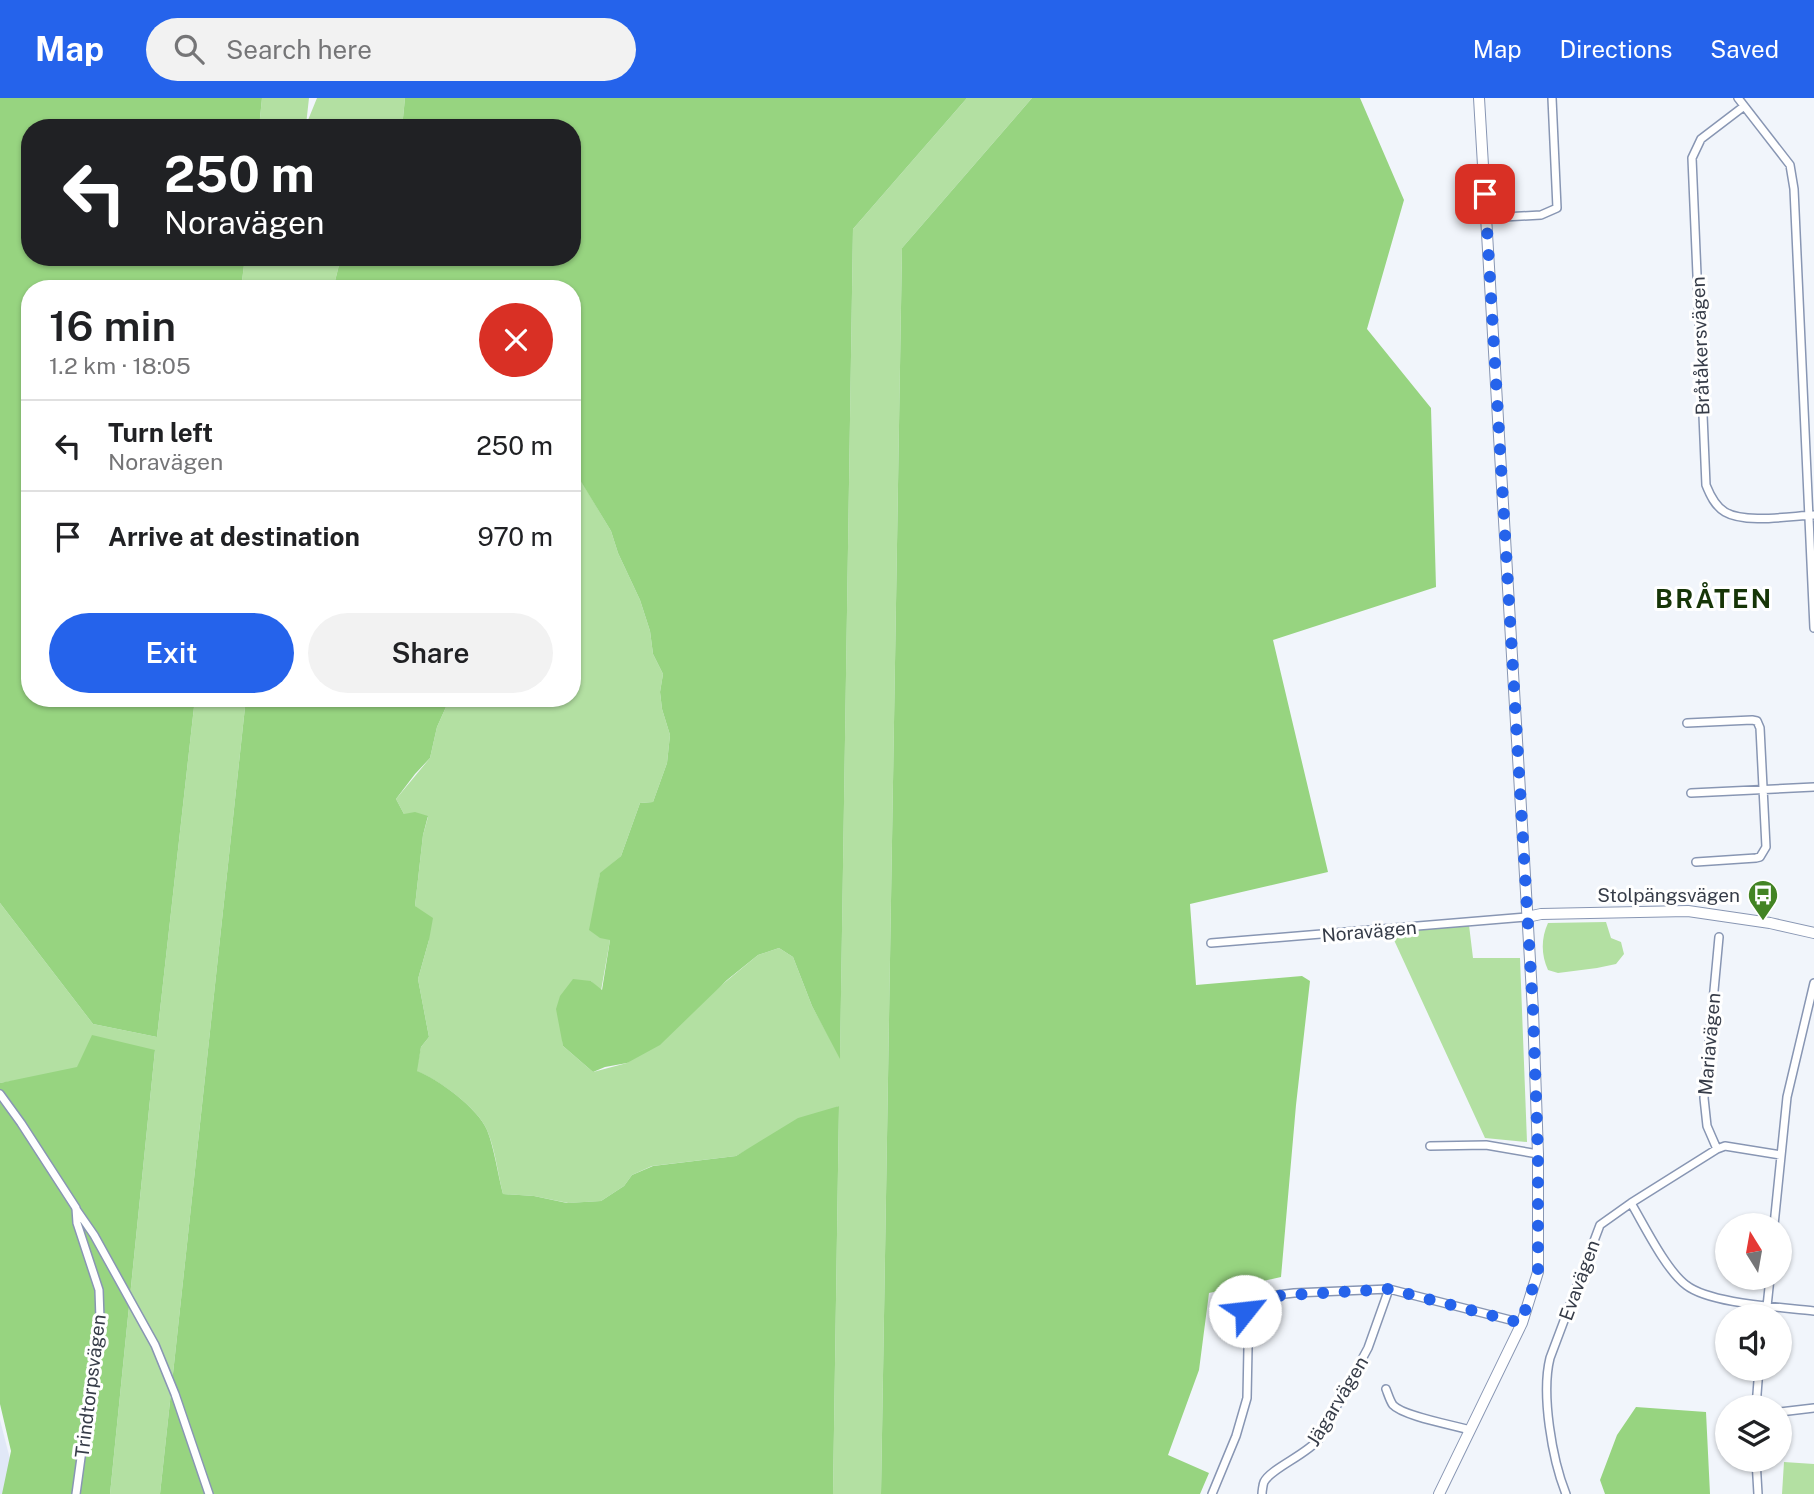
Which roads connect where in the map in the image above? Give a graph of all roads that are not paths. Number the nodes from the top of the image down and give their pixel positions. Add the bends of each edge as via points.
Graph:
1 (1479, 98) edge
2 (1552, 98) edge
3 (1738, 98) edge
4 (1743, 107) junction
5 (1486, 218) junction
6 (1811, 515) edge
7 (1814, 628) edge
8 (1687, 723) dead end
9 (1814, 786) edge
10 (1763, 790) junction
11 (1691, 793) dead end
12 (1696, 862) dead end
13 (1527, 917) junction
14 (1814, 933) edge
15 (1719, 937) dead end
16 (1210, 943) dead end
17 (1814, 983) edge
18 (0, 1094) edge
19 (1430, 1146) dead end
20 (1717, 1149) junction
21 (1538, 1154) junction
22 (1781, 1155) junction
23 (1631, 1203) junction
24 (76, 1208) junction
25 (1775, 1213) edge
26 (1389, 1289) junction
27 (1762, 1304) edge
28 (1792, 1308) edge
29 (1814, 1311) edge
30 (1521, 1323) junction
31 (1386, 1389) dead end
32 (1814, 1408) edge
33 (1792, 1411) edge
34 (1470, 1430) junction
35 (1757, 1472) edge
36 (76, 1494) edge
37 (209, 1494) edge
38 (1212, 1494) edge
39 (1262, 1494) edge
40 (1439, 1494) edge
41 (1566, 1494) edge
42 (1758, 1494) edge

1 - 5 main road
2 - 5 street via 1557,208 1541,215
3 - 4 street
4 - 6 street via 1790,165 1794,189
4 - 6 street, Bråtåkersvägen via 1701,139 1692,158 1706,485 1716,504 1739,517
5 - 13 main road
6 - 7 street
8 - 10 street via 1757,721
9 - 10 street
10 - 11 street
10 - 12 street via 1766,847 1760,857
13 - 14 main road via 1688,911
13 - 16 street, Noravägen
13 - 21 main road
15 - 20 street, Mariavägen via 1704,1097 1707,1126
17 - 22 street via 1787,1097
18 - 24 street, Trindtorpsvägen
19 - 21 street via 1486,1145
20 - 22 street via 1725,1146
20 - 23 street, Evavägen
21 - 30 main road via 1538,1272
22 - 25 street
23 - 27 street via 1686,1285 1703,1294
23 - 41 street, Evavägen via 1600,1225 1547,1370 1555,1458
24 - 36 street, Trindtorpsvägen via 99,1290 100,1319
24 - 37 street via 155,1345
26 - 30 street
26 - 38 street via 1294,1293 1248,1301 1247,1398
26 - 39 street, Jägarvägen via 1368,1348 1319,1439 1310,1450 1270,1474
28 - 29 street
30 - 34 main road
31 - 34 street via 1394,1406
32 - 33 street
34 - 40 main road
35 - 42 street

